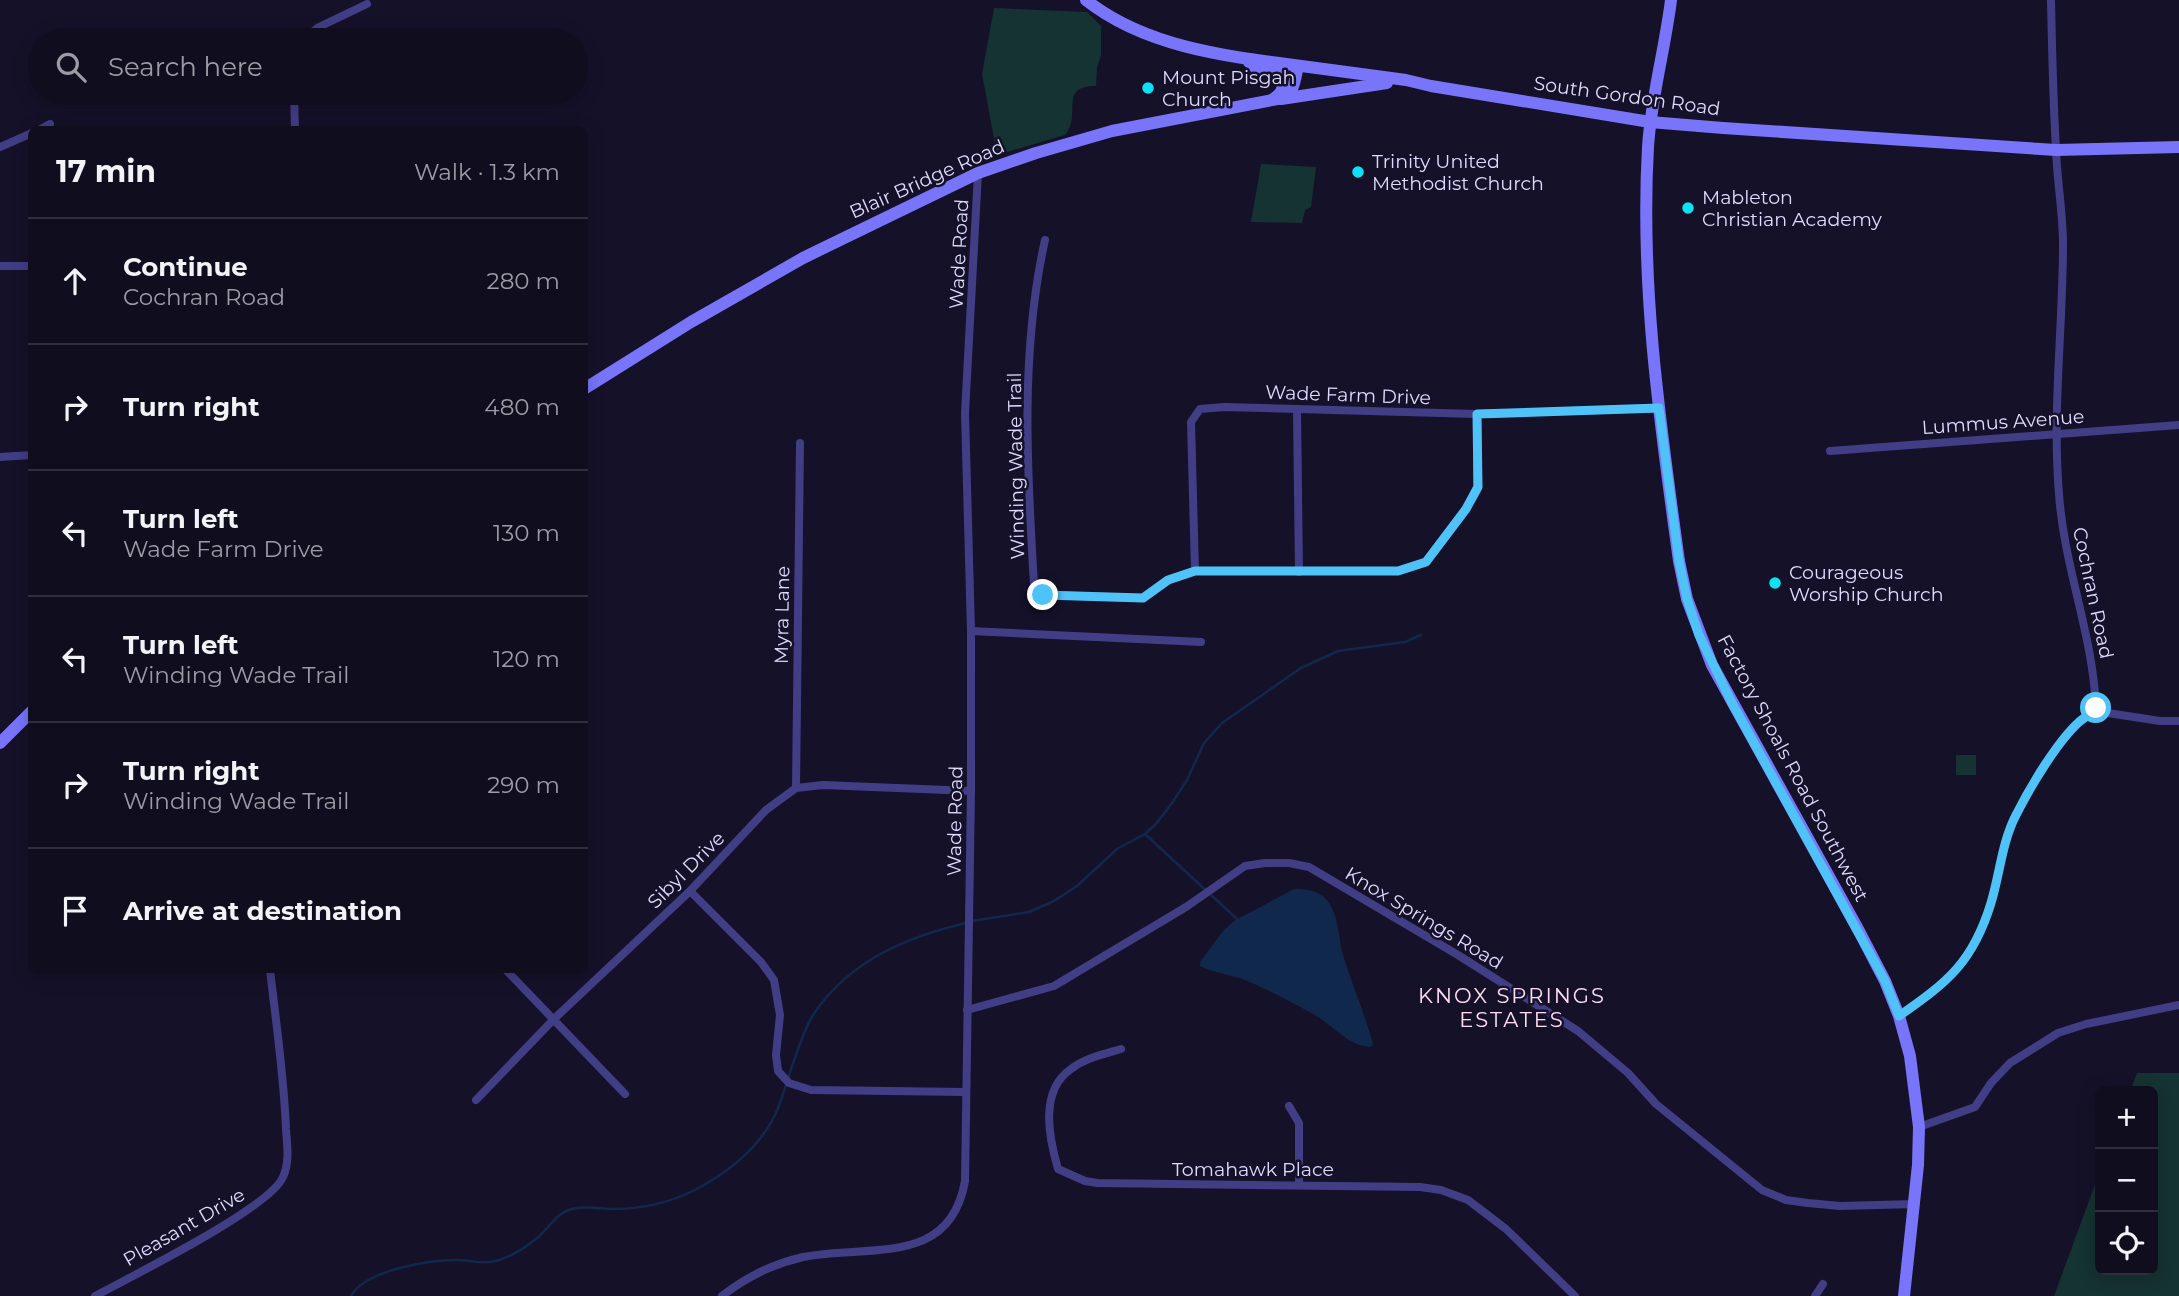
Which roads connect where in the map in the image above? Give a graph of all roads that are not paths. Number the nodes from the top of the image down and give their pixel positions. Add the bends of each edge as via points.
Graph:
1 (1086, 0) edge
2 (1671, 0) edge
3 (2052, 0) edge
4 (367, 4) dead end
5 (319, 28) edge
6 (1245, 59) junction
7 (1298, 65) junction
8 (1406, 80) junction
9 (1270, 101) junction
10 (294, 105) edge
11 (1650, 122) junction
12 (50, 124) dead end
13 (46, 126) edge
14 (295, 126) edge
15 (28, 135) edge
16 (0, 147) edge
17 (2179, 148) edge
18 (2056, 150) junction
19 (978, 173) junction
20 (1045, 240) dead end
21 (0, 266) edge
22 (28, 267) edge
23 (588, 386) edge
24 (1659, 408) junction
25 (1297, 410) junction
26 (1477, 414) junction
27 (2179, 425) edge
28 (2057, 434) junction
29 (800, 443) dead end
30 (1830, 450) dead end
31 (28, 455) edge
32 (0, 457) edge
33 (1195, 571) junction
34 (1299, 572) junction
35 (971, 631) junction
36 (1201, 642) dead end
37 (2095, 711) junction
38 (28, 715) edge
39 (2179, 721) edge
40 (0, 743) edge
41 (796, 788) junction
42 (971, 792) junction
43 (690, 891) junction
44 (271, 973) edge
45 (509, 973) edge
46 (2179, 1005) edge
47 (967, 1010) junction
48 (1899, 1016) junction
49 (554, 1019) junction
50 (1121, 1049) dead end
51 (966, 1092) junction
52 (625, 1094) dead end
53 (476, 1100) dead end
54 (1289, 1106) dead end
55 (1919, 1127) junction
56 (1299, 1184) junction
57 (1914, 1204) junction
58 (1823, 1284) dead end
59 (96, 1296) edge
60 (722, 1296) edge
61 (1575, 1296) edge
62 (1815, 1296) edge
63 (1904, 1296) edge

1 - 6 street, South Gordon Road via 1152,35
2 - 11 street, Factory Shoals Road Southwest
3 - 18 street, Cochran Road
4 - 5 street
6 - 7 street, South Gordon Road
6 - 9 street via 1257,69 1279,74 1283,88
7 - 8 street, South Gordon Road
7 - 9 street, Blair Bridge Road via 1289,95
8 - 9 street
8 - 11 street, South Gordon Road
9 - 19 street, Blair Bridge Road via 1112,131
10 - 14 street
11 - 18 street, South Gordon Road
11 - 24 street, Factory Shoals Road Southwest via 1646,242
12 - 13 street
15 - 16 street
17 - 18 street, South Gordon Road
18 - 28 street, Cochran Road via 2063,241
19 - 23 street, Blair Bridge Road via 803,258
19 - 35 street, Wade Road via 965,385
20 - 33 street, Winding Wade Trail via 1027,393 1034,584 1043,595 1143,598 1168,580
21 - 22 street
24 - 26 street, Wade Farm Drive
24 - 48 street, Factory Shoals Road Southwest via 1679,561 1699,635 1880,971
25 - 26 street, Wade Farm Drive
25 - 33 street, Wade Farm Drive via 1200,409 1191,422
25 - 34 street
26 - 34 street, Winding Wade Trail via 1478,487 1426,562 1398,571
27 - 28 street, Lummus Avenue
28 - 30 street, Lummus Avenue
28 - 37 street, Cochran Road via 2061,523 2089,645
29 - 41 street, Myra Lane
31 - 32 street
33 - 34 street, Winding Wade Trail
35 - 36 street
35 - 42 street, Wade Road
37 - 39 street
37 - 48 street via 2079,722 2048,762 2015,815 1977,941 1940,988
38 - 40 street
41 - 42 street via 823,785
41 - 43 street, Sibyl Drive via 766,810
42 - 47 street, Wade Road
43 - 49 street, Sibyl Drive
43 - 51 street via 774,980 780,1015 778,1071 789,1083 811,1090
44 - 59 street, Pleasant Drive via 286,1129 287,1166 280,1184 220,1227
45 - 49 street
46 - 55 street via 2058,1033 2010,1063 1975,1107
47 - 51 street, Wade Road
47 - 57 street, Knox Springs Road via 1054,985 1186,907 1245,866 1289,863 1309,867 1578,1031 1628,1073 1656,1104 1762,1190 1786,1200 1840,1206
48 - 55 street, Factory Shoals Road Southwest via 1910,1056
49 - 52 street
49 - 53 street, Sibyl Drive
50 - 56 street, Tomahawk Place via 1071,1068 1057,1084 1049,1129 1058,1169 1097,1183
51 - 60 street, Wade Road via 962,1198 955,1214 937,1233 898,1248 789,1261 742,1280
54 - 56 street via 1299,1123
55 - 57 street, Factory Shoals Road Southwest
56 - 61 street, Tomahawk Place via 1420,1187 1468,1200 1506,1229
57 - 63 street, Factory Shoals Road Southwest
58 - 62 street

